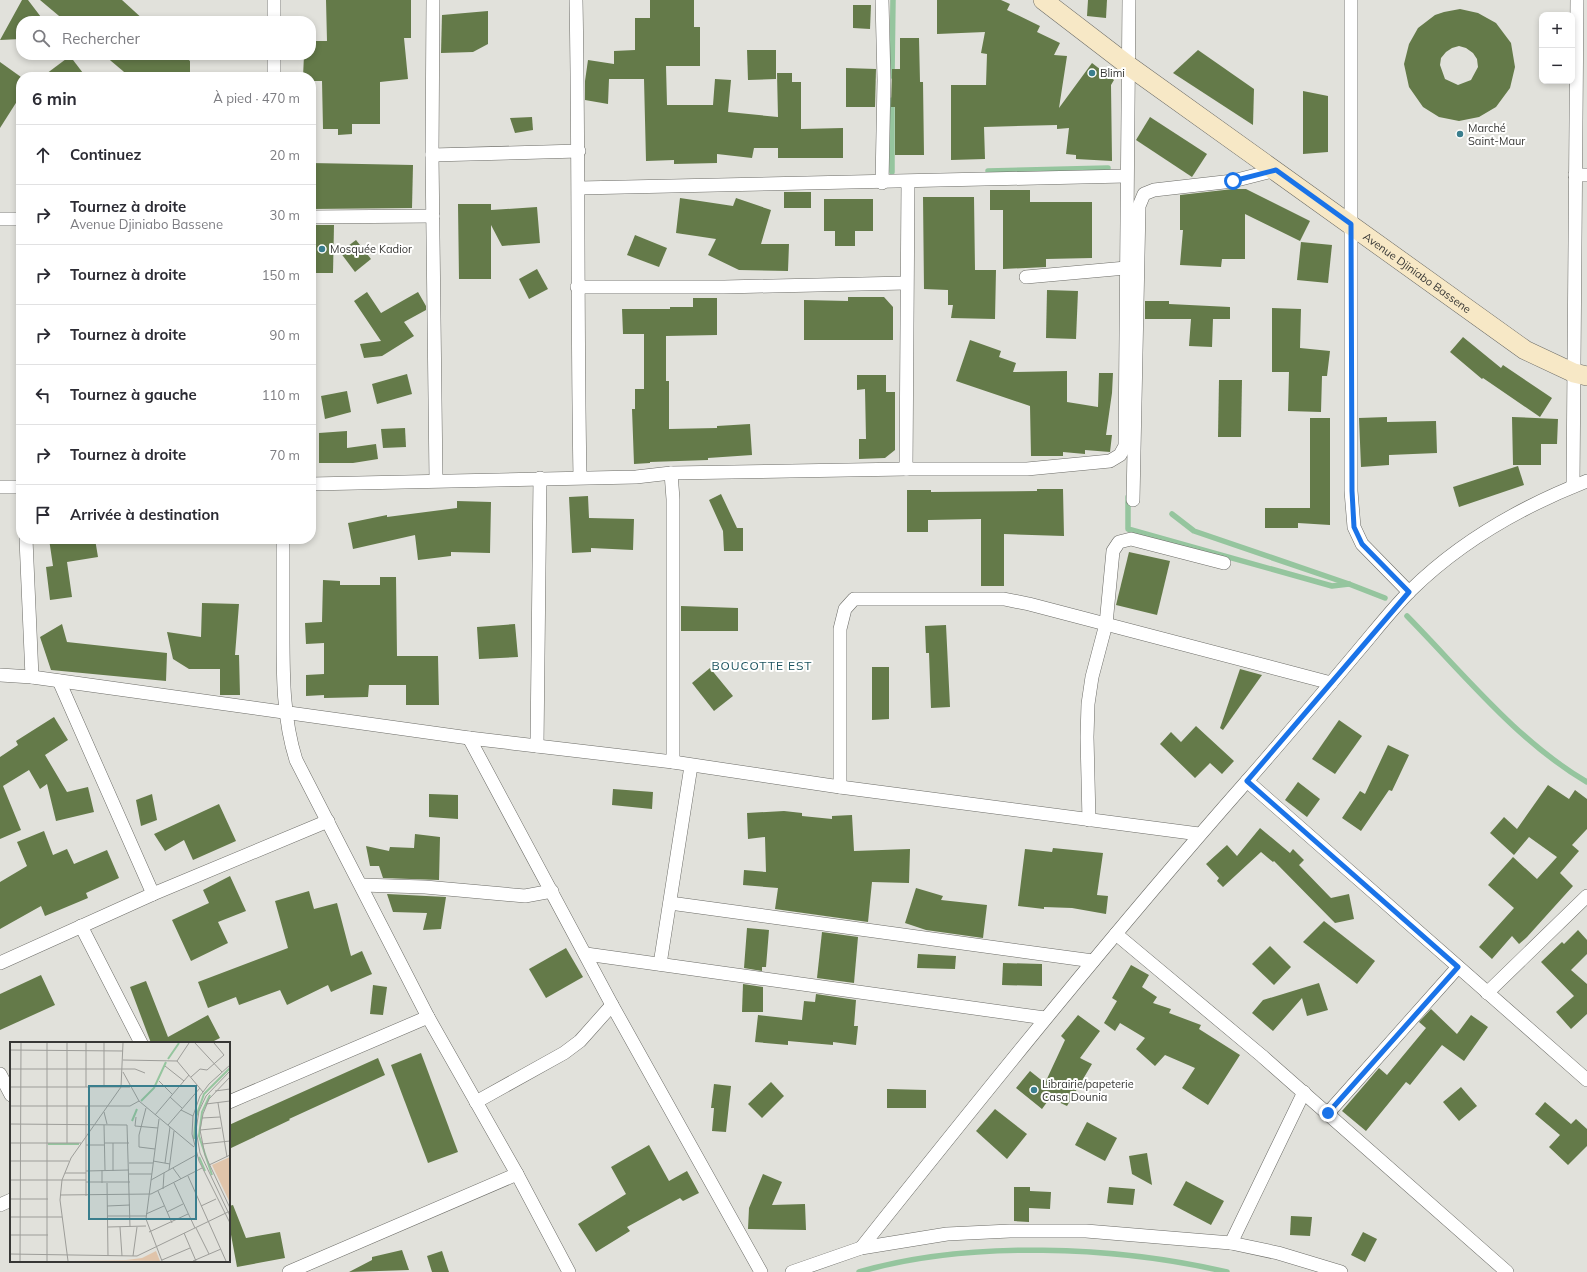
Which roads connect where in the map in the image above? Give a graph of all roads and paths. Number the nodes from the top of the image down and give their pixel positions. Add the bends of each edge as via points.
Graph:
1 (274, 0) edge
2 (433, 0) edge
3 (576, 0) edge
4 (882, 0) edge
5 (1042, 0) edge
6 (1128, 0) edge
7 (1351, 0) edge
8 (1577, 0) edge
9 (274, 16) edge
10 (274, 60) edge
11 (1129, 66) junction
12 (274, 72) edge
13 (578, 151) junction
14 (432, 156) junction
15 (1276, 170) junction
16 (1581, 175) edge
17 (1126, 176) junction
18 (908, 182) junction
19 (882, 183) junction
20 (579, 188) junction
21 (433, 216) junction
22 (316, 217) edge
23 (0, 219) edge
24 (16, 219) edge
25 (1351, 224) junction
26 (1126, 268) junction
27 (1026, 277) dead end
28 (906, 283) junction
29 (577, 287) junction
30 (1581, 375) edge
31 (906, 469) junction
32 (672, 473) junction
33 (580, 477) junction
34 (540, 478) junction
35 (436, 480) junction
36 (1587, 481) edge
37 (316, 484) edge
38 (1574, 486) junction
39 (0, 487) edge
40 (16, 487) edge
41 (1133, 500) dead end
42 (26, 544) edge
43 (283, 544) edge
44 (1224, 563) dead end
45 (1409, 592) junction
46 (1106, 624) junction
47 (0, 675) edge
48 (32, 678) junction
49 (59, 681) junction
50 (1331, 683) junction
51 (286, 712) junction
52 (469, 738) junction
53 (537, 746) junction
54 (673, 762) junction
55 (691, 766) junction
56 (1247, 781) junction
57 (840, 787) junction
58 (1089, 820) junction
59 (328, 821) junction
60 (1199, 834) junction
61 (361, 885) junction
62 (552, 891) junction
63 (153, 894) junction
64 (1587, 896) edge
65 (670, 903) junction
66 (81, 926) junction
67 (1116, 934) junction
68 (586, 954) junction
69 (1093, 961) junction
70 (0, 963) edge
71 (660, 964) junction
72 (1458, 967) junction
73 (1487, 993) junction
74 (612, 1005) junction
75 (428, 1017) junction
76 (1045, 1018) junction
77 (140, 1042) edge
78 (0, 1074) edge
79 (1587, 1080) edge
80 (1304, 1092) junction
81 (10, 1093) edge
82 (230, 1102) edge
83 (476, 1102) junction
84 (1328, 1113) junction
85 (517, 1174) junction
86 (10, 1200) edge
87 (0, 1205) edge
88 (1231, 1243) junction
89 (861, 1248) junction
90 (289, 1272) edge
91 (569, 1272) edge
92 (761, 1272) edge
93 (792, 1272) edge
94 (1341, 1272) edge
95 (1507, 1272) edge

1 - 9 street
2 - 14 street
3 - 13 street
4 - 19 street
5 - 11 main road, Avenue Djiniabo Bassene
6 - 11 street
7 - 25 street
8 - 16 street
10 - 12 street
11 - 15 main road, Avenue Djiniabo Bassene
11 - 17 street
13 - 14 street
13 - 20 street
14 - 21 street
15 - 25 main road, Avenue Djiniabo Bassene
15 - 41 street via 1233,181 1154,190 1144,194 1139,206
16 - 30 street
17 - 18 street
17 - 26 street
18 - 19 street
18 - 28 street
19 - 20 street
20 - 29 street
21 - 22 street
21 - 35 street
23 - 24 street
25 - 30 main road, Avenue Djiniabo Bassene via 1525,350
25 - 45 street via 1351,483 1354,527 1362,544
26 - 27 street
26 - 31 street via 1125,446 1120,455 1110,461 1028,469
28 - 29 street
28 - 31 street
29 - 33 street
30 - 38 street
31 - 32 street
32 - 33 street via 636,477
32 - 54 street
33 - 34 street
34 - 35 street
34 - 53 street
35 - 37 street
36 - 38 street
38 - 45 street via 1525,508 1486,532 1454,553
39 - 40 street
42 - 48 street
43 - 51 street via 283,672
44 - 46 street via 1131,539 1119,542 1113,551
45 - 50 street
46 - 50 street
46 - 57 street via 1004,599 854,599 844,609 840,628
46 - 58 street via 1092,677 1088,704
47 - 48 street
48 - 49 street
49 - 51 street
49 - 63 street
50 - 56 street
51 - 52 street
51 - 59 street via 296,760
52 - 53 street
52 - 62 street
53 - 54 street
54 - 55 street
55 - 57 street
55 - 65 street
56 - 60 street
56 - 72 street
57 - 58 street
58 - 60 street
59 - 61 street
59 - 63 street
60 - 67 street
61 - 62 street via 425,887 525,896
61 - 75 street
62 - 68 street
63 - 66 street
64 - 73 street
65 - 69 street
65 - 71 street
66 - 70 street
66 - 77 street
67 - 69 street
67 - 80 street
68 - 71 street
68 - 74 street
69 - 76 street
71 - 76 street
72 - 73 street
72 - 84 street
73 - 79 street
74 - 83 street via 580,1041 564,1053
74 - 92 street
75 - 82 street
75 - 83 street
76 - 89 street
78 - 81 street
80 - 84 street
80 - 88 street
83 - 85 street
84 - 95 street
85 - 90 street
85 - 91 street
86 - 87 street
88 - 89 street via 1086,1231 1010,1231 947,1234
88 - 94 street via 1278,1253
89 - 93 street

